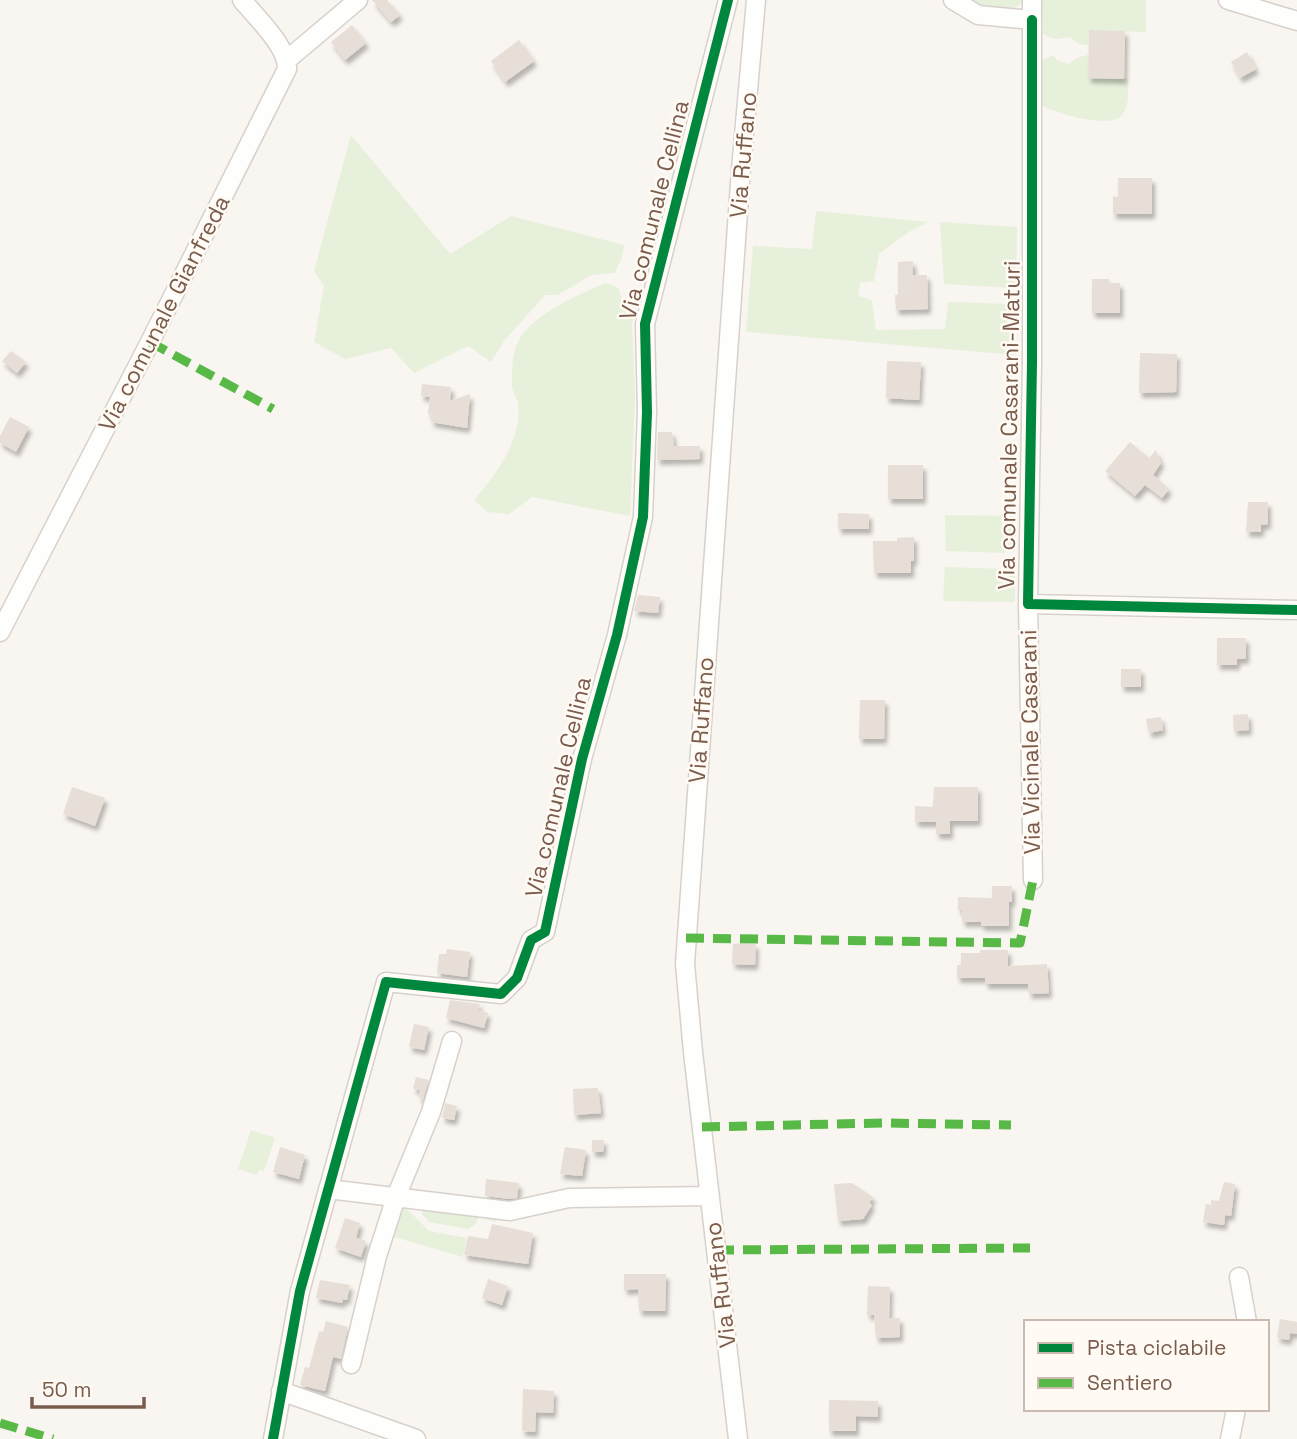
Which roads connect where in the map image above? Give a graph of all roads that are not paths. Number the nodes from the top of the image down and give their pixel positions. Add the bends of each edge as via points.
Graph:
1 (242, 0) edge
2 (358, 0) edge
3 (728, 0) edge
4 (756, 0) edge
5 (953, 0) edge
6 (1032, 0) edge
7 (1228, 0) edge
8 (1032, 20) junction
9 (1297, 21) edge
10 (288, 59) junction
11 (1027, 604) junction
12 (1297, 610) edge
13 (0, 632) edge
14 (1033, 880) dead end
15 (452, 1041) dead end
16 (328, 1189) junction
17 (710, 1196) junction
18 (396, 1197) junction
19 (1239, 1277) dead end
20 (1247, 1320) edge
21 (351, 1364) dead end
22 (281, 1391) junction
23 (1236, 1411) edge
24 (273, 1439) edge
25 (416, 1439) edge
26 (738, 1439) edge
27 (1230, 1439) edge

1 - 10 street
2 - 10 street
3 - 16 street, Via comunale Cellina via 645,324 643,517 617,635 582,760 545,932 531,940 517,978 501,993 386,982
4 - 17 street, Via Ruffano via 685,964
5 - 8 street via 978,15
6 - 8 street, Via comunale Casarani-Maturi
7 - 9 street
8 - 11 street, Via comunale Casarani-Maturi
10 - 13 street, Via comunale Gianfreda via 288,69
11 - 12 street, Via comunale Casarani-Maturi
11 - 14 street, Via Vicinale Casarani
15 - 18 street via 431,1112
16 - 18 street
16 - 22 street, Via comunale Cellina via 300,1292
17 - 18 street via 569,1198 510,1212
17 - 26 street, Via Ruffano
18 - 21 street
19 - 20 street
22 - 24 street, Via comunale Cellina
22 - 25 street
23 - 27 street

